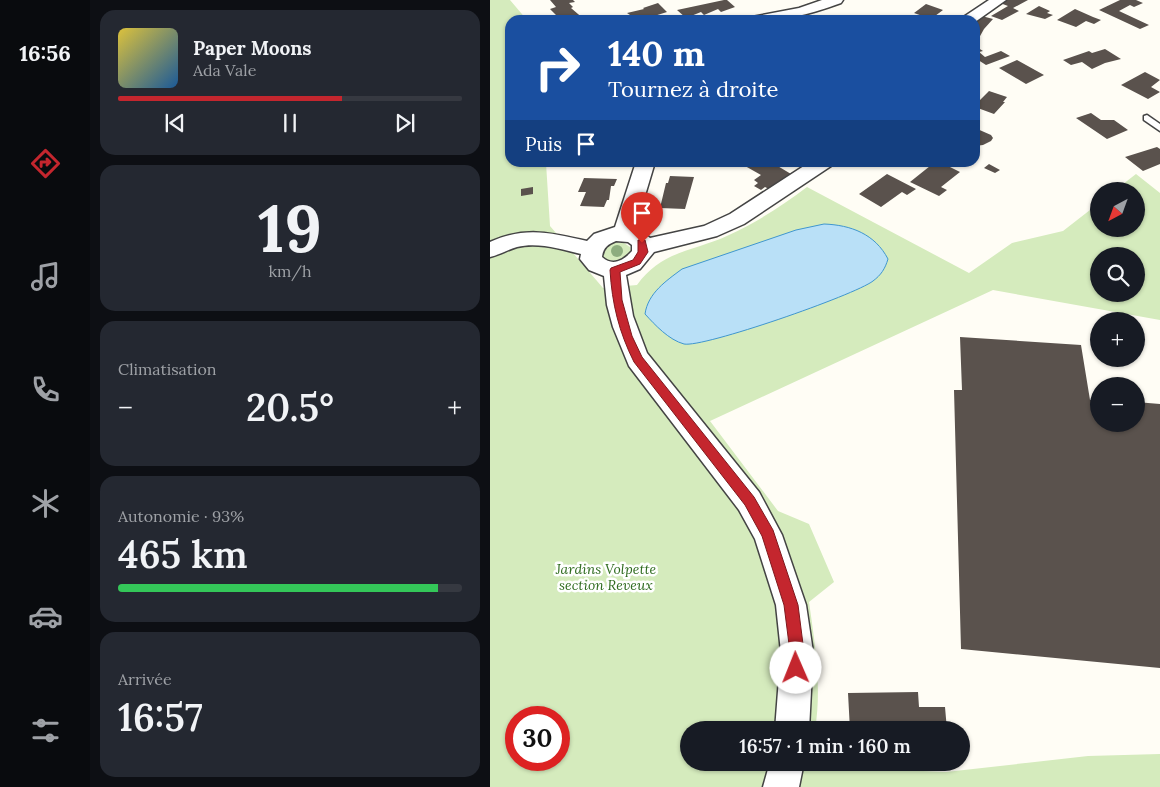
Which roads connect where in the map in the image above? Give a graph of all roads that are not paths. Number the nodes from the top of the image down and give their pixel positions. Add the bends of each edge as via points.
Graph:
1 (836, 0) edge
2 (998, 0) edge
3 (785, 15) edge
4 (975, 15) edge
5 (1147, 118) dead end
6 (1160, 128) edge
7 (644, 167) edge
8 (816, 167) edge
9 (623, 234) junction
10 (644, 247) junction
11 (592, 248) junction
12 (490, 250) edge
13 (615, 270) junction
14 (793, 721) edge
15 (785, 771) edge
16 (781, 787) edge

1 - 3 street
2 - 4 street
5 - 6 lane
7 - 9 street
8 - 10 street via 737,219 710,231
9 - 10 street via 634,236
9 - 11 street via 608,236
10 - 13 street via 636,262
11 - 12 street via 540,237 518,239
11 - 13 street via 590,254 594,264
13 - 14 street via 621,318 638,359 749,501 768,535 791,605 797,652
15 - 16 street

